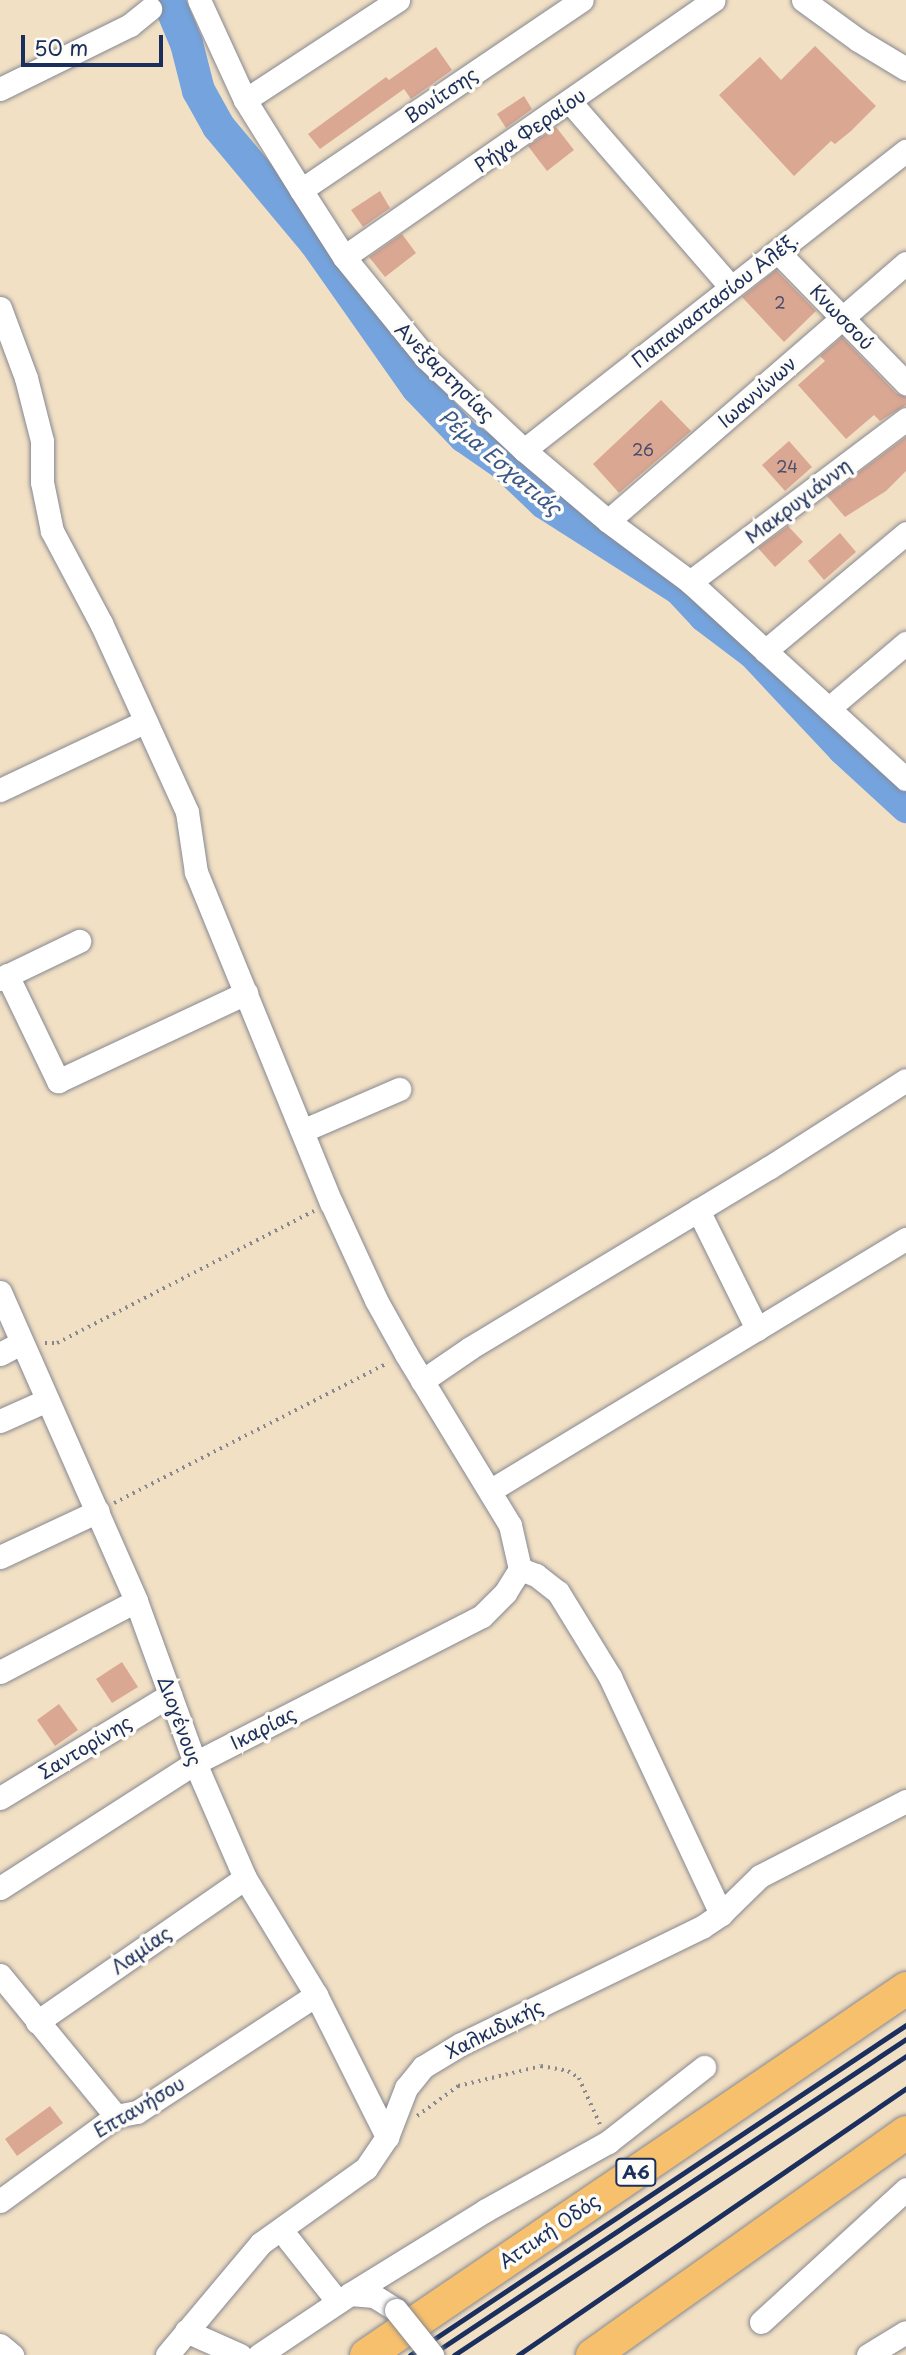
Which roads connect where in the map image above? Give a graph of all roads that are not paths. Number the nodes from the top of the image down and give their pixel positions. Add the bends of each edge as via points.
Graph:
1 (200, 0) edge
2 (398, 0) edge
3 (582, 0) edge
4 (714, 0) edge
5 (803, 0) edge
6 (150, 9) dead end
7 (906, 69) edge
8 (0, 89) edge
9 (245, 100) junction
10 (570, 102) junction
11 (906, 151) edge
12 (301, 190) junction
13 (777, 251) junction
14 (344, 257) junction
15 (906, 263) edge
16 (731, 287) junction
17 (0, 308) edge
18 (844, 317) junction
19 (906, 383) edge
20 (906, 419) edge
21 (524, 450) junction
22 (608, 522) junction
23 (906, 533) edge
24 (690, 582) junction
25 (906, 643) edge
26 (765, 651) junction
27 (829, 708) junction
28 (146, 721) junction
29 (906, 779) edge
30 (0, 790) edge
31 (79, 941) dead end
32 (4, 977) edge
33 (246, 993) junction
34 (906, 1080) edge
35 (399, 1089) dead end
36 (302, 1131) junction
37 (698, 1210) junction
38 (906, 1239) edge
39 (0, 1292) edge
40 (757, 1329) junction
41 (21, 1343) junction
42 (0, 1354) edge
43 (422, 1381) junction
44 (47, 1399) junction
45 (0, 1421) edge
46 (491, 1490) junction
47 (97, 1511) junction
48 (0, 1557) edge
49 (520, 1569) junction
50 (136, 1601) junction
51 (0, 1672) edge
52 (170, 1695) junction
53 (195, 1763) junction
54 (0, 1798) edge
55 (906, 1801) edge
56 (245, 1878) junction
57 (0, 1888) edge
58 (721, 1914) junction
59 (0, 1975) edge
60 (906, 1989) edge
61 (316, 1995) junction
62 (37, 2022) junction
63 (704, 2067) dead end
64 (116, 2116) junction
65 (906, 2132) edge
66 (387, 2137) junction
67 (902, 2200) edge
68 (0, 2201) edge
69 (289, 2240) dead end
70 (344, 2298) junction
71 (761, 2322) dead end
72 (186, 2331) junction
73 (906, 2332) edge
74 (0, 2345) edge
75 (12, 2355) edge
76 (167, 2355) edge
77 (240, 2355) edge
78 (259, 2355) edge
79 (366, 2355) edge
80 (432, 2355) edge
81 (592, 2355) edge
82 (868, 2355) edge

1 - 9 street, Ανεξαρτησίας
2 - 9 street
3 - 12 street, Βονίτσης
4 - 10 street, Ρήγα Φεραίου
5 - 7 street
6 - 8 street via 130,25
9 - 12 street, Ανεξαρτησίας
10 - 14 street, Ρήγα Φεραίου
10 - 16 street
11 - 13 street, Παπαναστασίου Αλέξ.
12 - 14 street, Ανεξαρτησίας
13 - 16 street, Παπαναστασίου Αλέξ.
13 - 18 street, Κνωσσού
14 - 21 street, Ανεξαρτησίας via 426,358
15 - 18 street, Ιωαννίνων
16 - 21 street, Παπαναστασίου Αλέξ.
17 - 28 street via 26,378 42,441 42,482 52,531 102,623
18 - 19 street, Κνωσσού
18 - 22 street, Ιωαννίνων
20 - 24 street, Μακρυγιάννη
21 - 22 street, Ανεξαρτησίας
22 - 24 street, Ανεξαρτησίας
23 - 26 street
24 - 26 street, Ανεξαρτησίας
25 - 27 street
26 - 27 street, Ανεξαρτησίας
27 - 29 street, Ανεξαρτησίας
28 - 30 street
28 - 33 street via 187,812 196,872
31 - 32 street
32 - 33 street via 58,1082
33 - 36 street
34 - 37 street
35 - 36 street
36 - 43 street via 376,1300
37 - 40 street
37 - 43 street
38 - 40 street
39 - 41 street, Διογένους
40 - 46 street
41 - 42 street
41 - 44 street, Διογένους
43 - 46 street
44 - 45 street
44 - 47 street, Διογένους
46 - 49 street via 510,1525
47 - 48 street
47 - 50 street, Διογένους
49 - 53 street, Ικαρίας via 482,1616
49 - 58 street via 536,1574 558,1592 610,1676
50 - 51 street
50 - 52 street, Διογένους
52 - 53 street, Διογένους
52 - 54 street, Σαντορίνης
53 - 56 street, Διογένους
53 - 57 street, Ικαρίας
55 - 58 street, Χαλκιδικής via 760,1876
56 - 61 street, Διογένους
56 - 62 street, Λαμίας
58 - 66 street, Χαλκιδικής via 424,2067 406,2088
59 - 62 street
60 - 79 highway, Αττική Οδός / Α6
61 - 64 street, Επτανήσου via 137,2112
61 - 66 street, Διογένους
62 - 64 street
63 - 70 street via 608,2142 486,2210
64 - 68 street, Επτανήσου
65 - 81 highway
66 - 72 street, Χαλκιδικής via 357,2176 261,2243
67 - 71 street
69 - 70 street
70 - 78 street
70 - 80 street, bridge via 374,2295 396,2310
72 - 76 street, Χαλκιδικής
72 - 77 street
73 - 82 street
74 - 75 street

